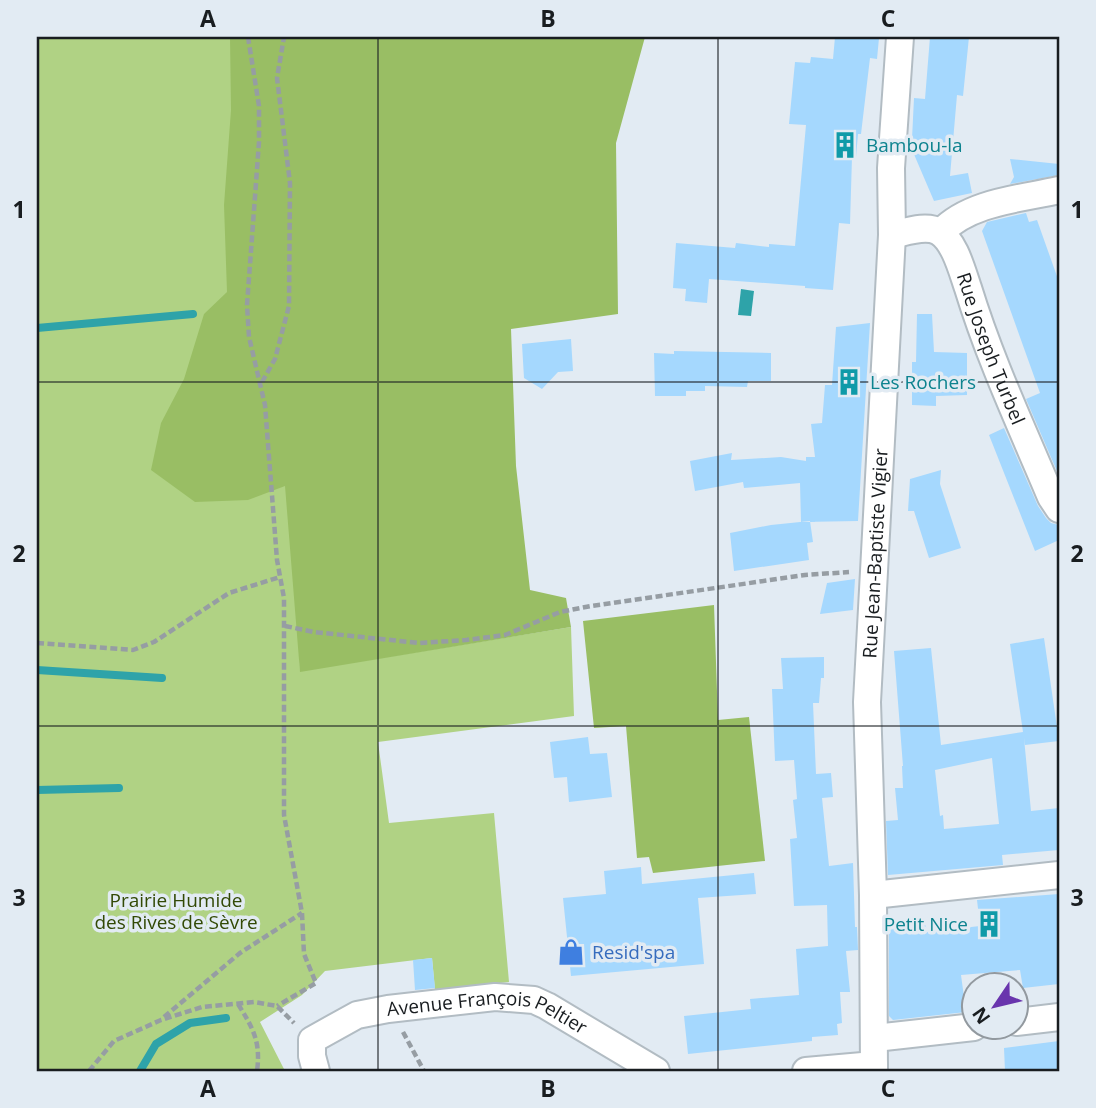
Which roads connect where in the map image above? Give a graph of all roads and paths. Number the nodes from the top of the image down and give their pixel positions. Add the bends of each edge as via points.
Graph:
1 (248, 37) edge
2 (284, 37) edge
3 (900, 37) edge
4 (1059, 190) edge
5 (941, 232) junction
6 (892, 235) junction
7 (261, 382) junction
8 (1059, 509) edge
9 (874, 571) junction
10 (280, 577) junction
11 (285, 626) junction
12 (37, 643) edge
13 (1059, 875) edge
14 (873, 895) junction
15 (302, 913) junction
16 (238, 1004) junction
17 (388, 1009) junction
18 (1059, 1017) edge
19 (161, 1020) junction
20 (1030, 1020) edge
21 (960, 1029) edge
22 (875, 1038) junction
23 (874, 1068) edge
24 (89, 1071) edge
25 (257, 1071) edge
26 (316, 1071) edge
27 (424, 1071) edge
28 (656, 1071) edge
29 (806, 1071) edge

1 - 7 path via 259,106 259,142 247,305 249,337
2 - 7 path via 277,78 290,183 289,306 275,359
3 - 6 street, Rue Jean-Baptiste Vigier via 891,168
4 - 5 street via 976,209
5 - 6 street via 928,228
5 - 8 street, Rue Joseph Turbel via 963,273 984,338
6 - 9 street, Rue Jean-Baptiste Vigier
7 - 10 path
9 - 11 path via 805,575 592,606 560,612 505,635 466,640 419,643
9 - 14 street, Rue Jean-Baptiste Vigier via 867,702
10 - 11 path
10 - 12 path via 229,593 154,642 133,650
11 - 15 path via 284,815
13 - 14 street
14 - 22 street, Rue Jean-Baptiste Vigier
15 - 16 path via 304,954 316,983 277,1006
15 - 19 path via 240,953
16 - 19 path via 202,1007
16 - 25 path via 252,1026 260,1053
17 - 26 street, Avenue François Peltier via 357,1015 312,1040
17 - 27 path
17 - 28 street, Avenue François Peltier via 495,997 534,1000
18 - 20 street
19 - 24 path via 114,1041
21 - 22 street
22 - 23 street, Rue Jean-Baptiste Vigier
23 - 29 street

